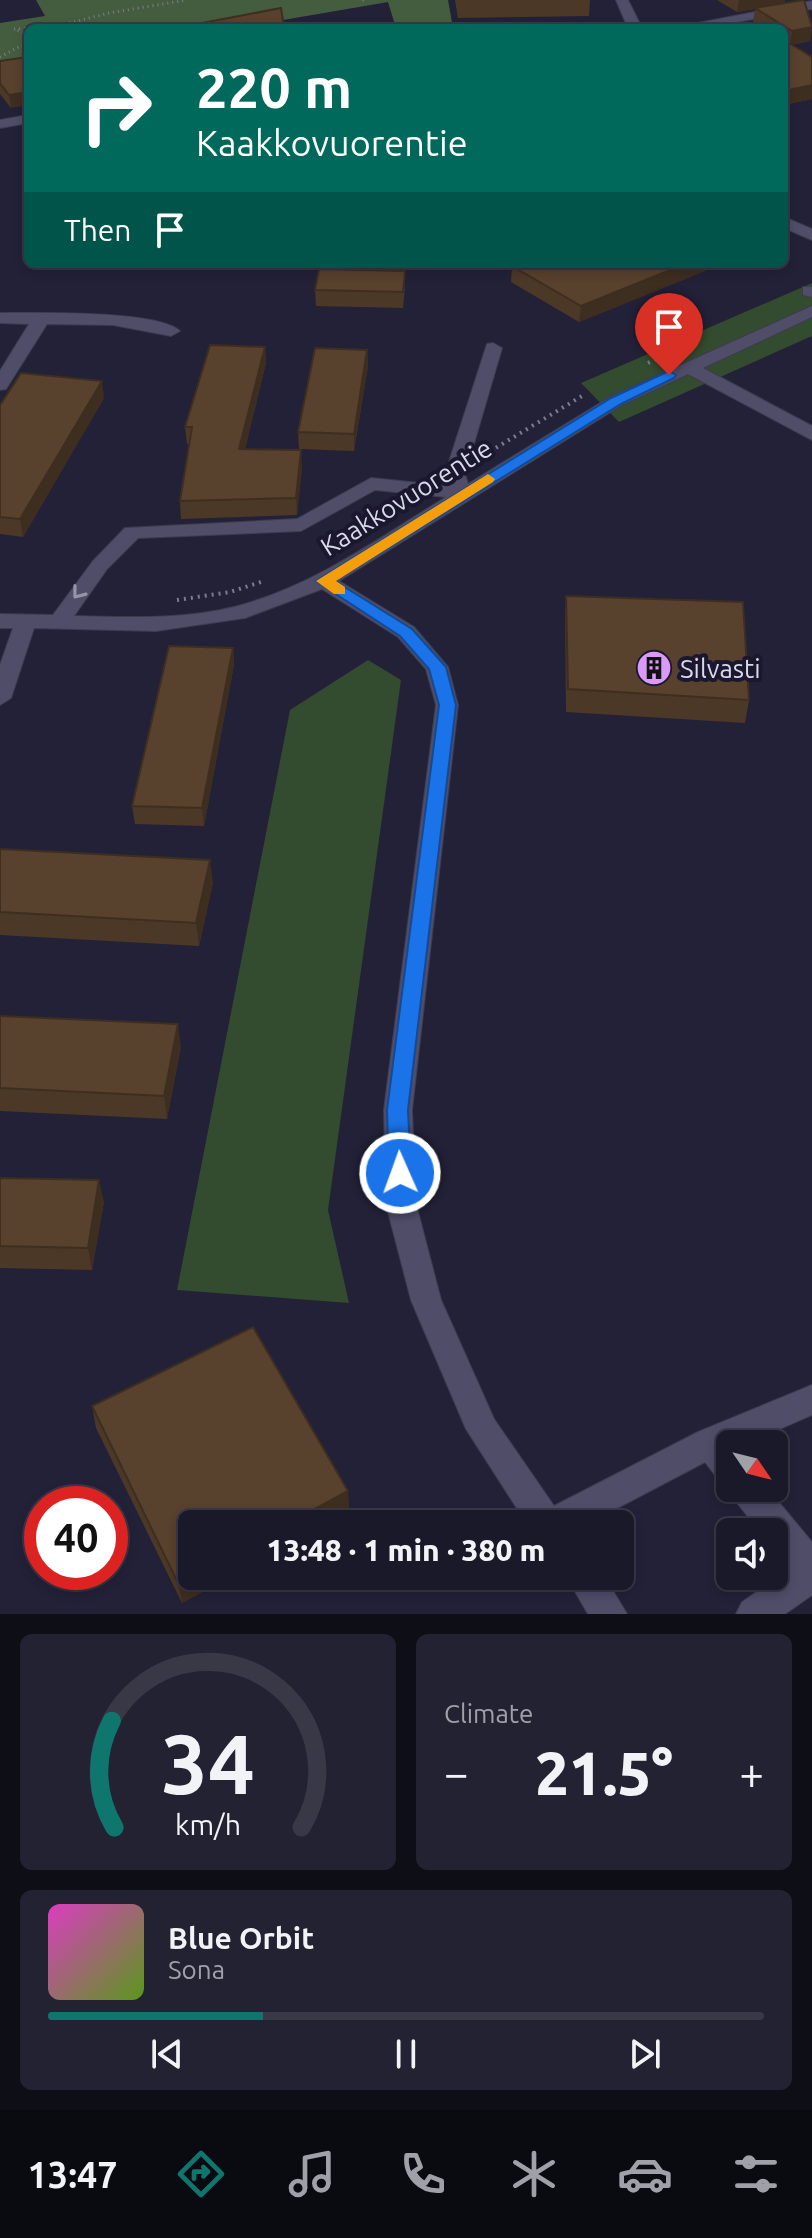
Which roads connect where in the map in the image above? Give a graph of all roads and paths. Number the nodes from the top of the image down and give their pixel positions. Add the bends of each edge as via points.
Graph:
1 (187, 0) edge
2 (622, 0) edge
3 (812, 5) edge
4 (66, 24) edge
5 (633, 24) edge
6 (702, 24) edge
7 (24, 28) edge
8 (24, 33) edge
9 (24, 44) edge
10 (0, 57) edge
11 (24, 120) edge
12 (0, 124) edge
13 (788, 224) edge
14 (812, 235) edge
15 (812, 311) edge
16 (0, 318) edge
17 (41, 319) junction
18 (740, 322) dead end
19 (171, 331) dead end
20 (761, 334) junction
21 (493, 348) dead end
22 (688, 367) junction
23 (0, 385) edge
24 (812, 434) edge
25 (462, 495) junction
26 (324, 581) junction
27 (0, 621) edge
28 (25, 623) junction
29 (58, 623) junction
30 (0, 698) edge
31 (812, 1400) edge
32 (763, 1430) edge
33 (716, 1458) edge
34 (757, 1502) edge
35 (540, 1510) edge
36 (585, 1510) edge
37 (812, 1572) edge
38 (593, 1590) edge
39 (609, 1614) edge
40 (754, 1614) edge

1 - 4 path
2 - 5 street
3 - 6 street
7 - 8 path via 14,29
9 - 10 path
11 - 12 street
13 - 14 street
15 - 20 street, Kaakkovuorentie
16 - 17 street
17 - 19 street via 113,320
17 - 23 street
18 - 20 street
20 - 22 street, Kaakkovuorentie
21 - 25 street via 455,474
22 - 24 street
22 - 25 street, Kaakkovuorentie via 616,401
25 - 26 street, Kaakkovuorentie
25 -> 29 street via 371,484 301,525 132,532 100,565
26 - 29 street, Kaakkovuorentie via 237,613 156,624
26 - 35 street via 406,632 437,667 447,705 398,1110 401,1204 426,1300 482,1429
27 - 28 street, Kaakkovuorentie
28 - 29 street, Kaakkovuorentie
28 - 30 street
31 - 32 street
33 - 36 street
34 - 37 street
37 - 40 street
38 - 39 street

